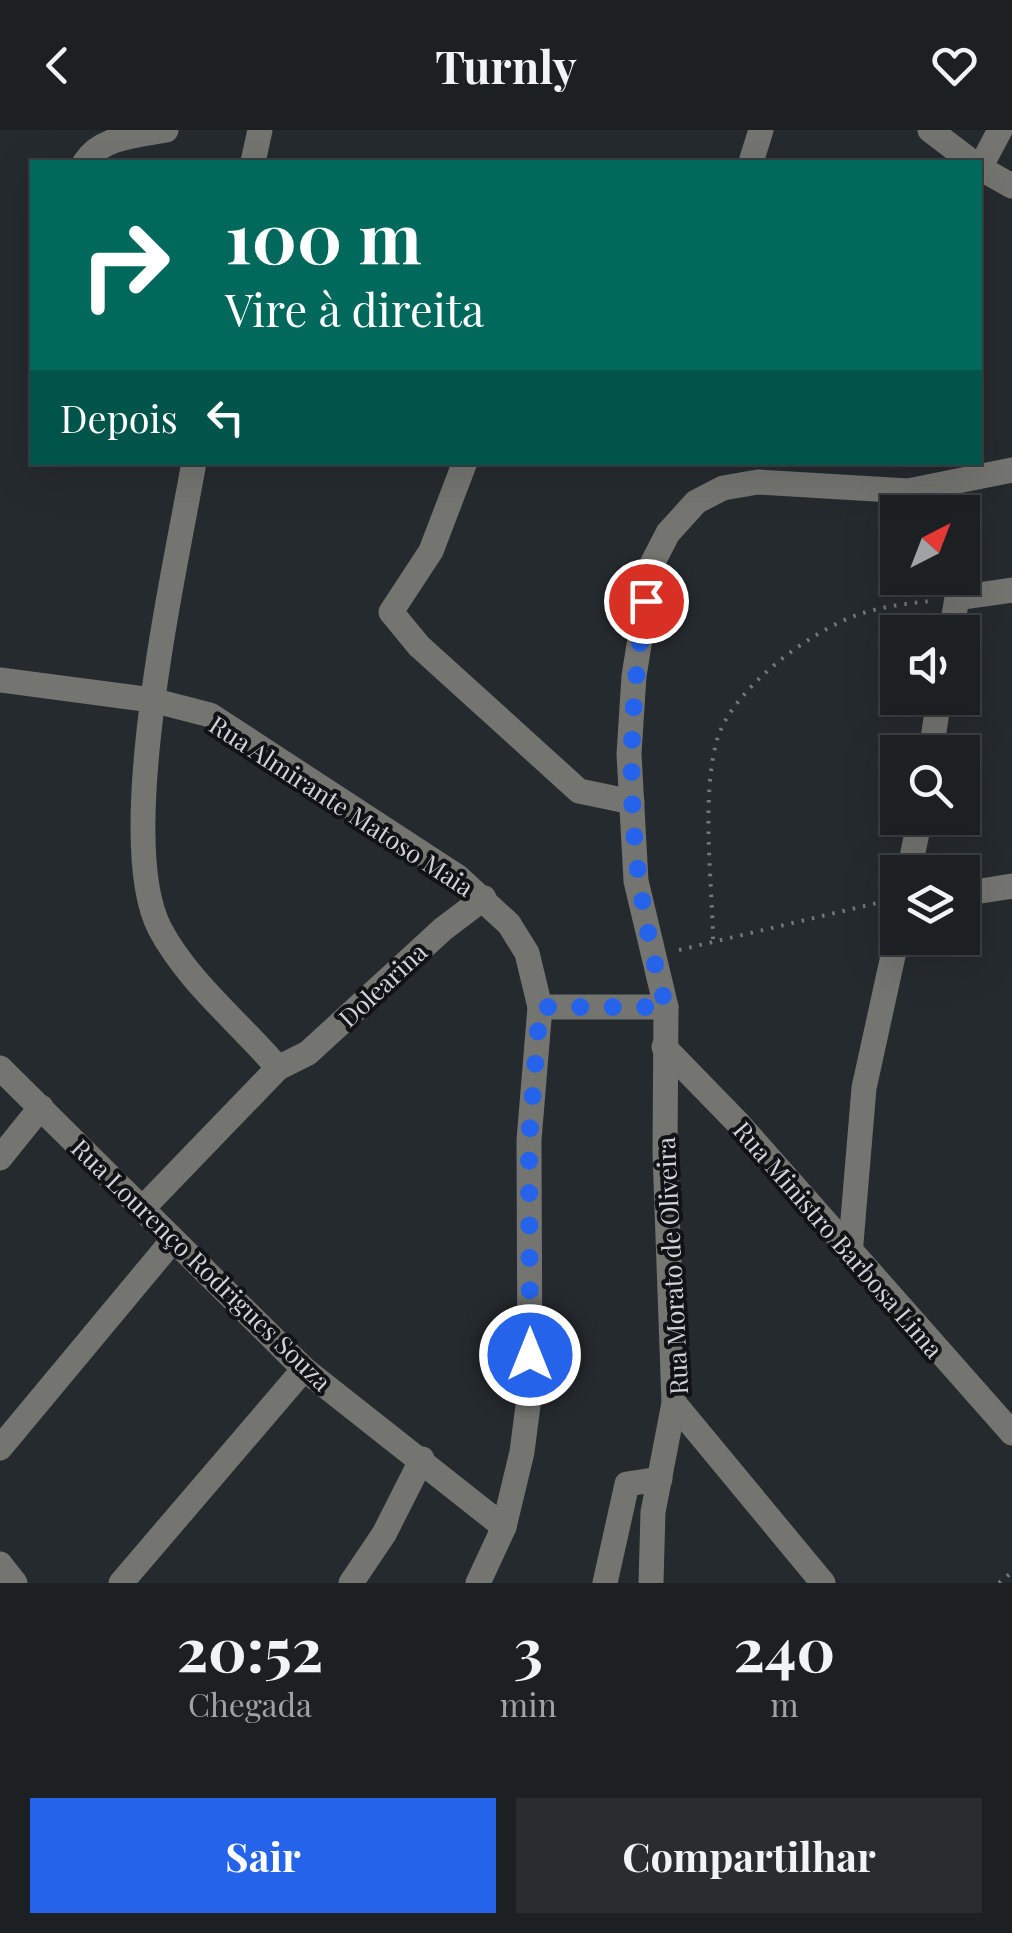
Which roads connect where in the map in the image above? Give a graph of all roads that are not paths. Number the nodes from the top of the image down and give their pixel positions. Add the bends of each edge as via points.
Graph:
1 (166, 130) edge
2 (260, 130) edge
3 (762, 130) edge
4 (930, 130) edge
5 (1000, 130) edge
6 (86, 160) edge
7 (253, 160) edge
8 (752, 160) edge
9 (969, 160) edge
10 (982, 164) edge
11 (982, 169) edge
12 (1012, 186) edge
13 (194, 465) edge
14 (464, 465) edge
15 (938, 465) edge
16 (1012, 470) edge
17 (958, 480) junction
18 (1012, 590) edge
19 (954, 615) edge
20 (0, 680) edge
21 (152, 700) junction
22 (632, 802) junction
23 (1012, 886) edge
24 (980, 891) edge
25 (484, 898) junction
26 (893, 955) edge
27 (540, 1007) junction
28 (666, 1007) junction
29 (664, 1047) junction
30 (0, 1068) edge
31 (278, 1068) junction
32 (41, 1107) junction
33 (0, 1158) edge
34 (142, 1209) junction
35 (173, 1240) junction
36 (850, 1255) junction
37 (304, 1369) junction
38 (674, 1403) junction
39 (1012, 1433) edge
40 (0, 1448) edge
41 (422, 1458) junction
42 (660, 1479) junction
43 (504, 1527) junction
44 (0, 1564) edge
45 (15, 1583) edge
46 (121, 1583) edge
47 (351, 1583) edge
48 (478, 1583) edge
49 (606, 1583) edge
50 (651, 1583) edge
51 (823, 1583) edge

1 - 6 street via 107,143
2 - 7 street
3 - 8 street
4 - 9 street
5 - 10 street
11 - 12 street
13 - 21 street
14 - 22 street via 431,551 391,612 419,646 579,791
15 - 17 street
16 - 17 street, Rua Morato de Oliveira
17 - 22 street, Rua Morato de Oliveira via 908,491 758,482 723,488 696,502 652,564 634,676
18 - 19 street via 957,598
20 - 21 street, Rua Almirante Matoso Maia
21 - 25 street, Rua Almirante Matoso Maia via 210,715
21 - 31 street via 145,844 157,925 176,957
22 - 28 street, Rua Morato de Oliveira via 636,882
23 - 24 street
25 - 27 street, Rua Almirante Matoso Maia via 527,953
25 - 31 street, Dolearina via 442,928 308,1053
26 - 36 street via 864,1088
27 - 28 street
27 - 43 street, Rua Almirante Matoso Maia via 529,1140 530,1390
28 - 29 street, Rua Morato de Oliveira
29 - 36 street, Rua Ministro Barbosa Lima
29 - 38 street, Rua Morato de Oliveira
30 - 32 street, Rua Lourenço Rodrigues Souza
31 - 34 street, Dolearina
32 - 33 street
32 - 34 street, Rua Lourenço Rodrigues Souza
34 - 35 street, Rua Lourenço Rodrigues Souza
35 - 37 street, Rua Lourenço Rodrigues Souza
35 - 40 street
36 - 39 street, Rua Ministro Barbosa Lima
37 - 41 street, Rua Lourenço Rodrigues Souza
37 - 46 street
38 - 42 street
38 - 51 street, Rua Morato de Oliveira
41 - 43 street, Rua Lourenço Rodrigues Souza
41 - 47 street
42 - 49 street via 627,1484
42 - 50 street
43 - 48 street, Rua Almirante Matoso Maia
44 - 45 street

